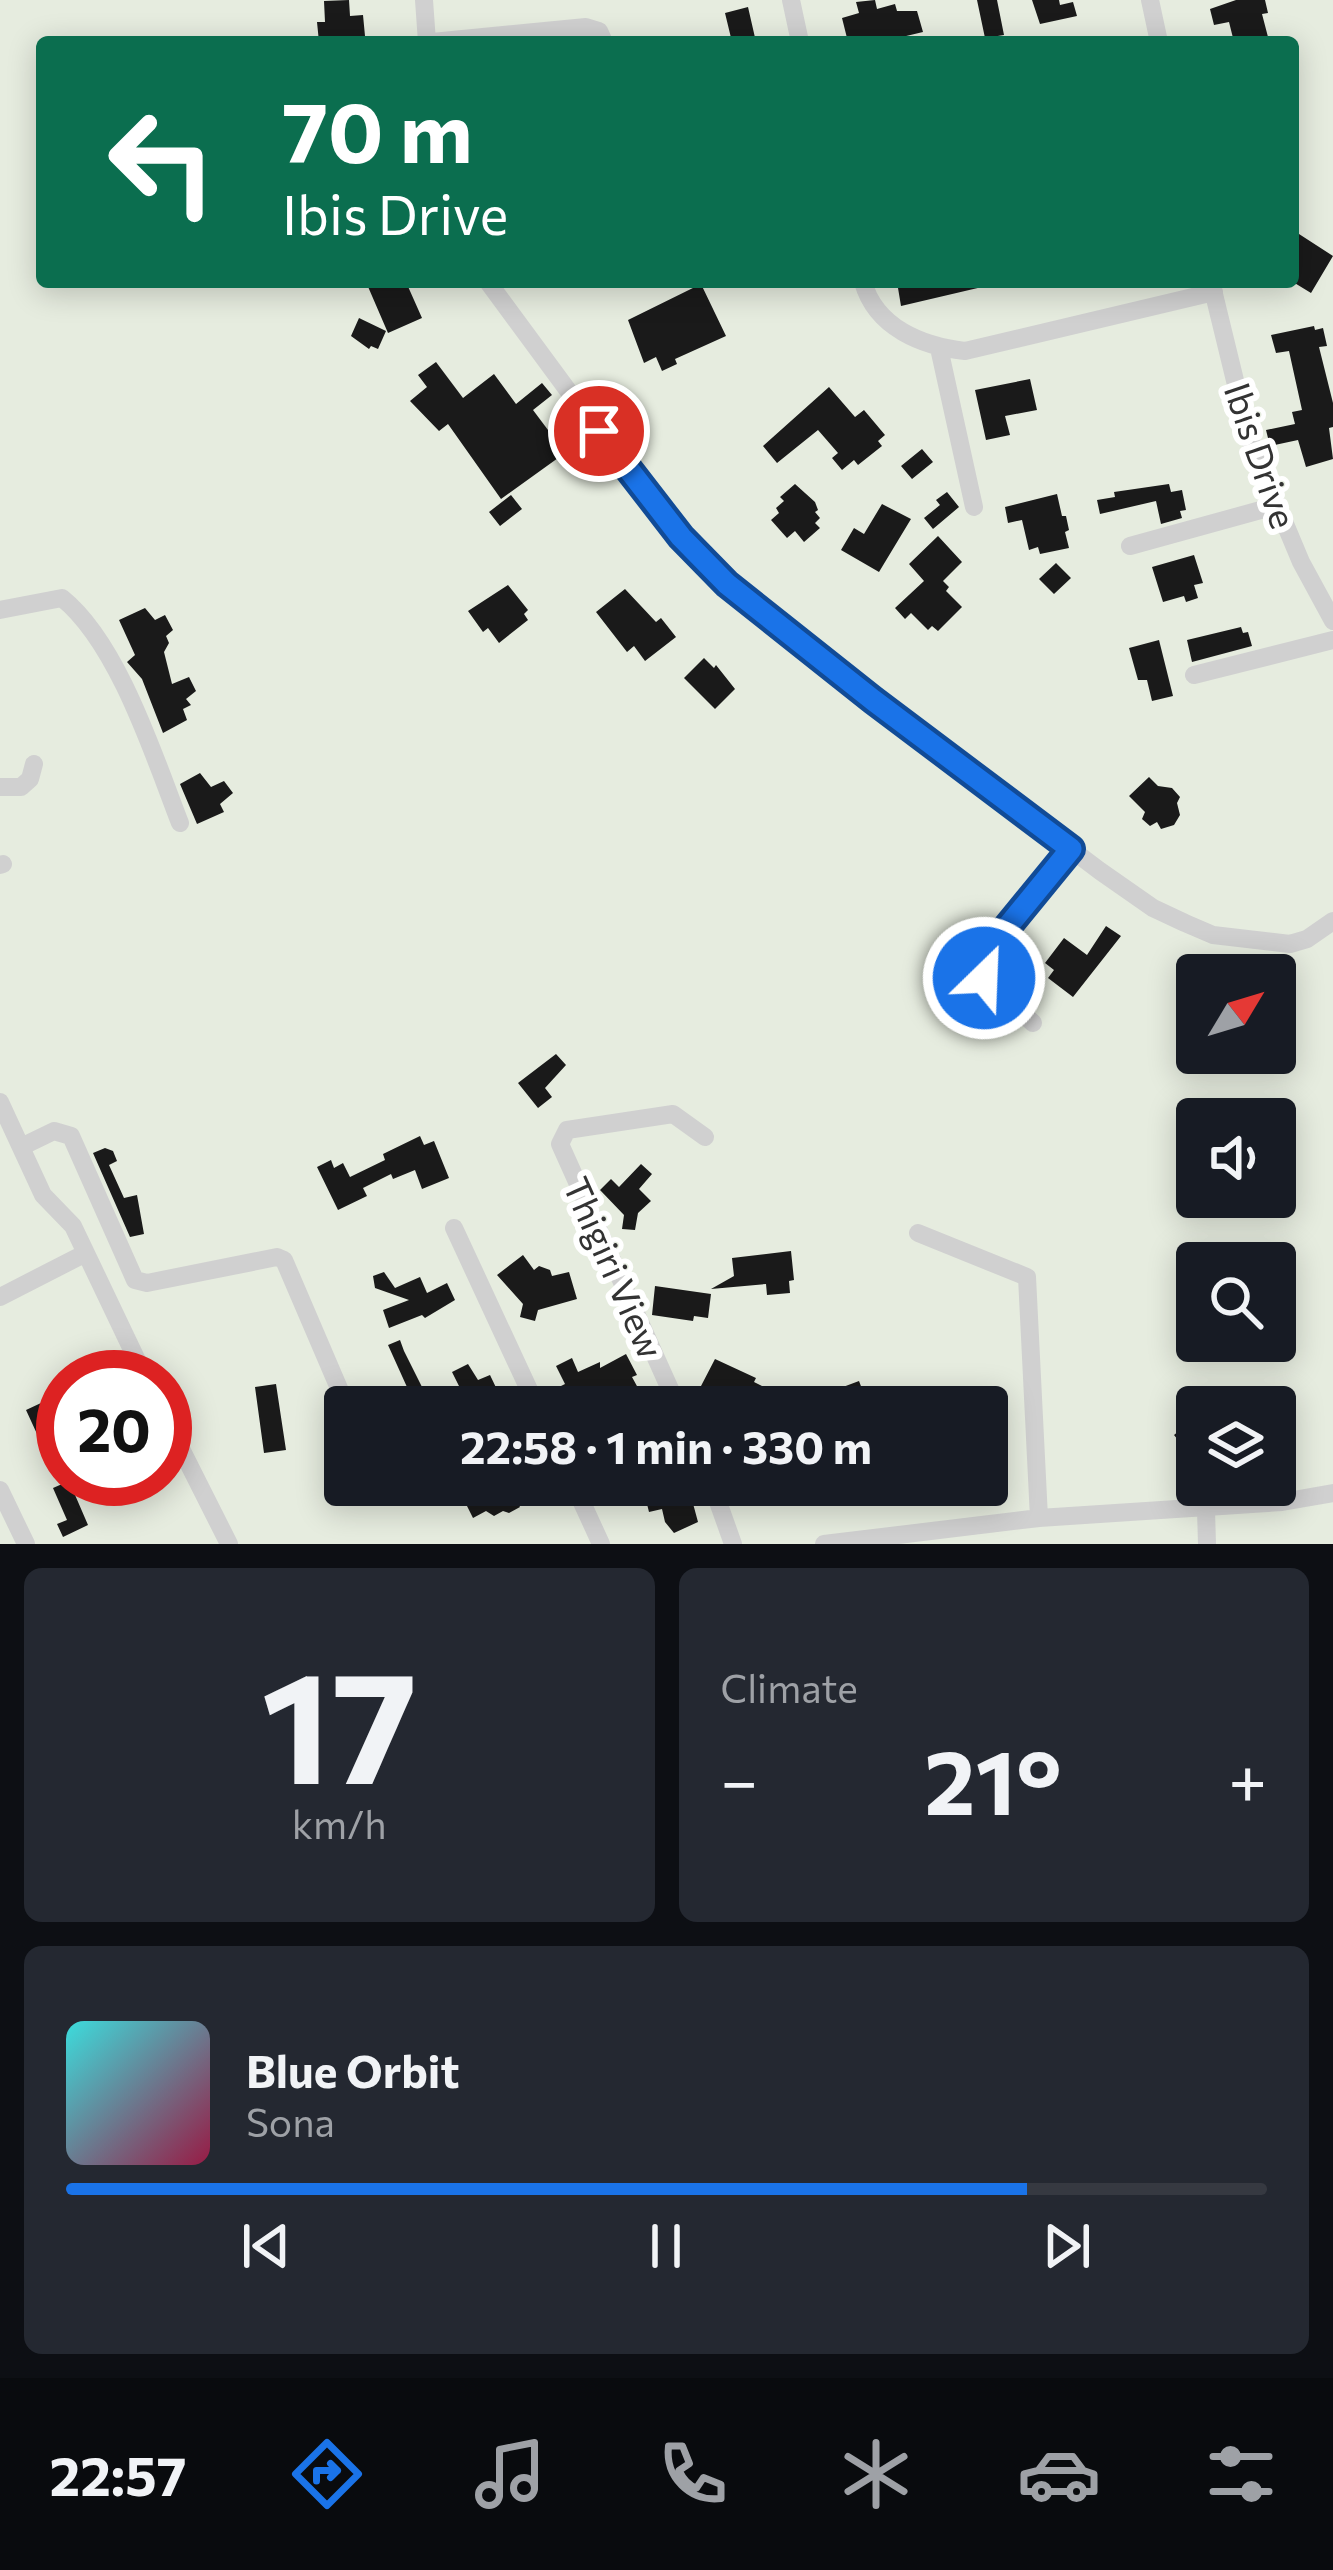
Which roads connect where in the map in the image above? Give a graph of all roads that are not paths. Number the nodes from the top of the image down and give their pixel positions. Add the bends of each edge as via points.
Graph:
1 (424, 0) edge
2 (791, 0) edge
3 (1150, 0) edge
4 (429, 36) edge
5 (492, 36) edge
6 (601, 36) edge
7 (799, 36) edge
8 (1158, 36) edge
9 (492, 288) edge
10 (865, 288) edge
11 (1208, 288) edge
12 (1212, 288) edge
13 (939, 348) junction
14 (974, 506) dead end
15 (1275, 506) junction
16 (1130, 546) dead end
17 (0, 610) edge
18 (1333, 621) edge
19 (1333, 640) edge
20 (1194, 675) dead end
21 (34, 764) dead end
22 (0, 787) edge
23 (180, 823) dead end
24 (1071, 849) junction
25 (1333, 921) edge
26 (1033, 1023) dead end
27 (0, 1102) edge
28 (705, 1137) dead end
29 (21, 1147) junction
30 (454, 1228) dead end
31 (918, 1233) dead end
32 (84, 1254) junction
33 (0, 1297) edge
34 (132, 1350) edge
35 (338, 1386) edge
36 (527, 1386) edge
37 (669, 1386) edge
38 (192, 1471) edge
39 (0, 1490) edge
40 (1333, 1493) edge
41 (584, 1506) edge
42 (719, 1506) edge
43 (1206, 1510) junction
44 (1039, 1518) junction
45 (26, 1544) edge
46 (229, 1544) edge
47 (601, 1544) edge
48 (733, 1544) edge
49 (824, 1544) edge
50 (1207, 1544) edge

1 - 4 street
2 - 7 street
3 - 8 street
5 - 6 street via 586,27
9 - 24 street via 704,563
10 - 13 street via 884,317
11 - 13 street via 965,351
12 - 15 street, Ibis Drive
13 - 14 street
15 - 16 street
15 - 18 street, Ibis Drive
17 - 23 street via 62,598 80,613 130,694
19 - 20 street
21 - 22 street via 21,787
24 - 25 street via 1153,908 1213,935 1290,944
24 - 26 street via 981,959 984,978
27 - 29 street
28 - 37 street, Thigiri View via 673,1114 567,1130 560,1144
29 - 32 street
29 - 35 street via 54,1131 70,1136 136,1280 284,1260
30 - 36 street
31 - 44 street via 1027,1277
32 - 33 street
32 - 34 street
38 - 46 street
39 - 45 street
40 - 43 street
41 - 47 street
42 - 48 street
43 - 44 street
43 - 50 street
44 - 49 street

